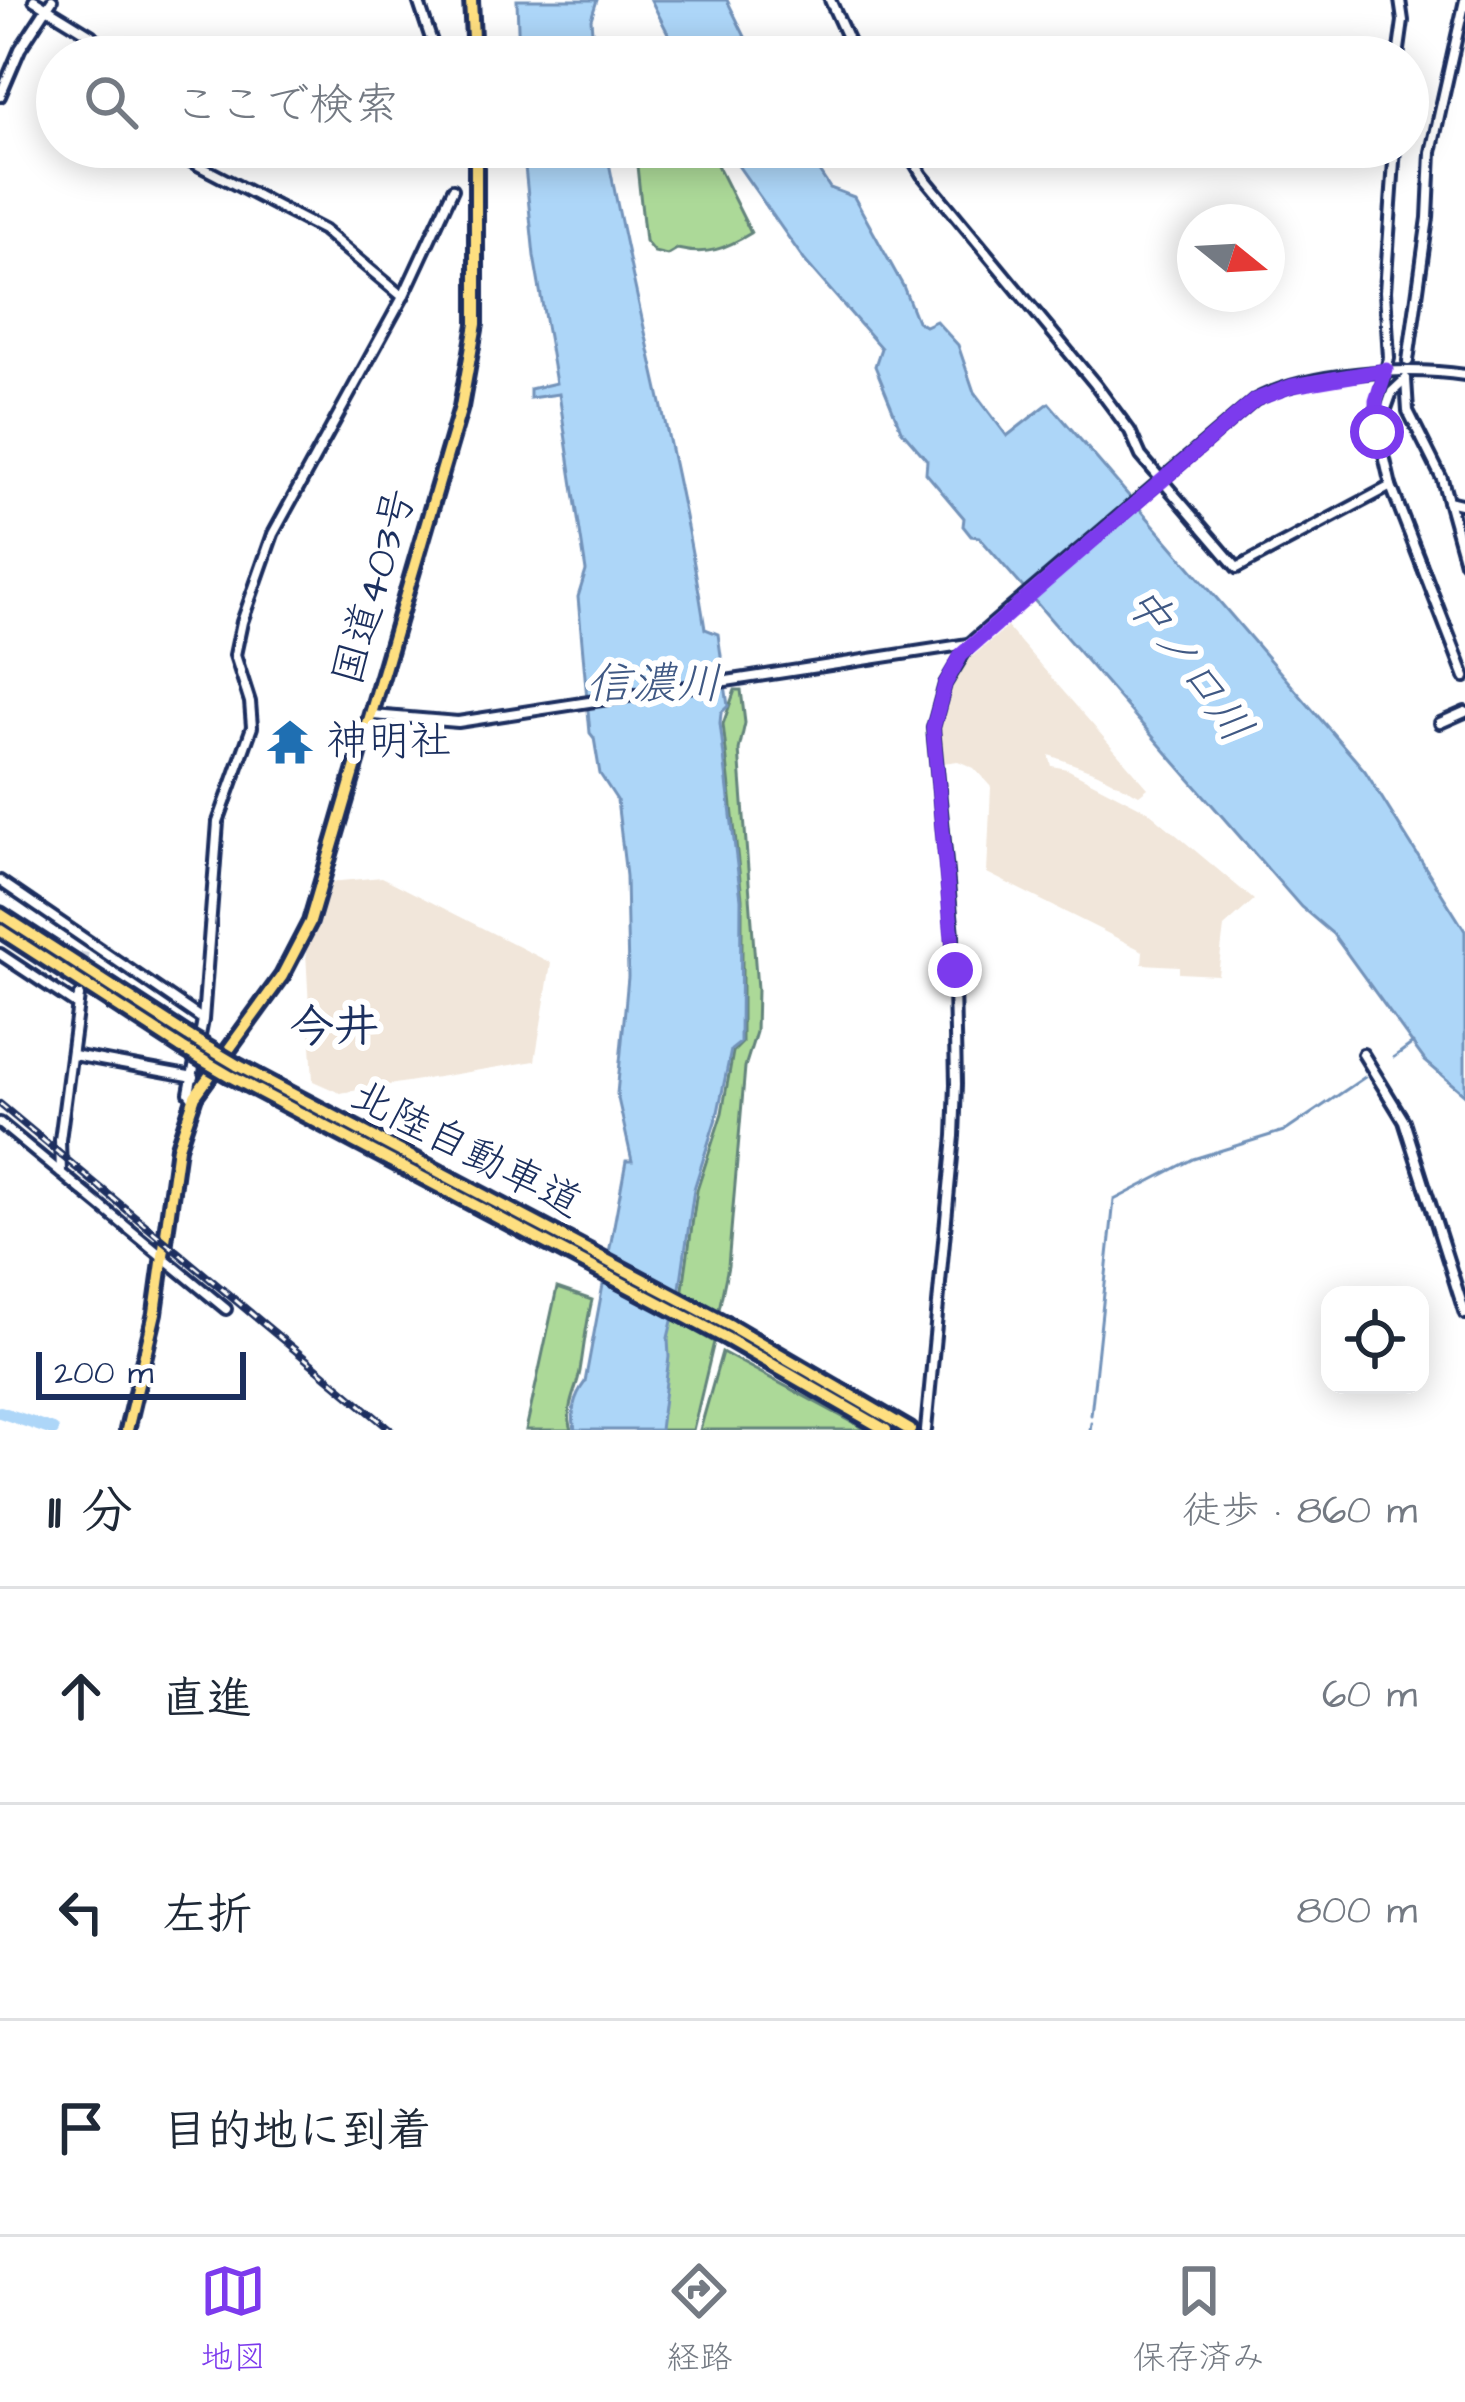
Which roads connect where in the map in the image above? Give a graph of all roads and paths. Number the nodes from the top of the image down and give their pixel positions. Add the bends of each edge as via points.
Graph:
1 (34, 0) edge
2 (52, 0) edge
3 (418, 0) edge
4 (471, 0) edge
5 (830, 0) edge
6 (1400, 0) edge
7 (1465, 0) edge
8 (45, 9) junction
9 (92, 36) edge
10 (430, 36) edge
11 (473, 36) edge
12 (846, 36) edge
13 (1401, 36) edge
14 (0, 96) edge
15 (205, 168) edge
16 (476, 168) edge
17 (918, 168) edge
18 (1392, 168) edge
19 (453, 189) dead end
20 (403, 297) junction
21 (1408, 361) dead end
22 (1386, 370) junction
23 (1465, 375) edge
24 (1377, 432) junction
25 (1161, 479) junction
26 (1391, 486) junction
27 (1448, 501) junction
28 (1465, 505) edge
29 (1465, 562) edge
30 (970, 644) junction
31 (1465, 677) edge
32 (1465, 712) edge
33 (373, 716) junction
34 (1440, 723) dead end
35 (0, 881) edge
36 (0, 914) edge
37 (0, 931) edge
38 (0, 954) edge
39 (203, 1020) junction
40 (186, 1042) junction
41 (1363, 1054) dead end
42 (73, 1055) junction
43 (233, 1071) junction
44 (194, 1077) junction
45 (194, 1099) junction
46 (0, 1123) edge
47 (61, 1173) junction
48 (163, 1255) junction
49 (226, 1309) dead end
50 (1465, 1314) edge
51 (128, 1430) edge
52 (886, 1430) edge
53 (910, 1430) edge
54 (926, 1430) edge

1 - 8 street
2 - 8 street
3 - 10 street
4 - 11 highway
5 - 12 street
6 - 13 street
7 - 21 street via 1431,152
8 - 9 street
8 - 14 street
15 - 20 street via 323,230
16 - 33 highway, 国道403号 via 476,324 454,434
17 - 25 street via 1095,384
18 - 22 street
19 - 20 street
20 - 39 street via 273,534 235,655 253,716 218,822
22 - 23 street
22 - 24 street
22 - 25 street via 1265,395
24 - 26 street
24 - 27 street via 1392,392 1406,380 1408,411
25 - 26 street via 1238,568
25 - 30 street
26 - 31 street
27 - 28 street
27 - 29 street
30 - 33 street via 458,722
30 - 54 street via 945,684 933,728 956,1068
32 - 34 street
33 - 45 highway, 国道403号 via 296,955
35 - 39 street
36 - 40 highway, 北陸自動車道
37 - 40 highway, 北陸自動車道
38 - 42 street via 78,1001
39 - 44 street
40 - 43 highway, 北陸自動車道, bridge
41 - 50 street via 1404,1121
42 - 44 street
42 - 47 street
43 - 52 highway, 北陸自動車道
43 - 53 highway, 北陸自動車道 via 559,1234
44 - 45 street
45 - 48 highway, 国道403号 via 178,1147
46 - 47 street
47 - 48 street
48 - 49 street
48 - 51 highway, 国道403号

